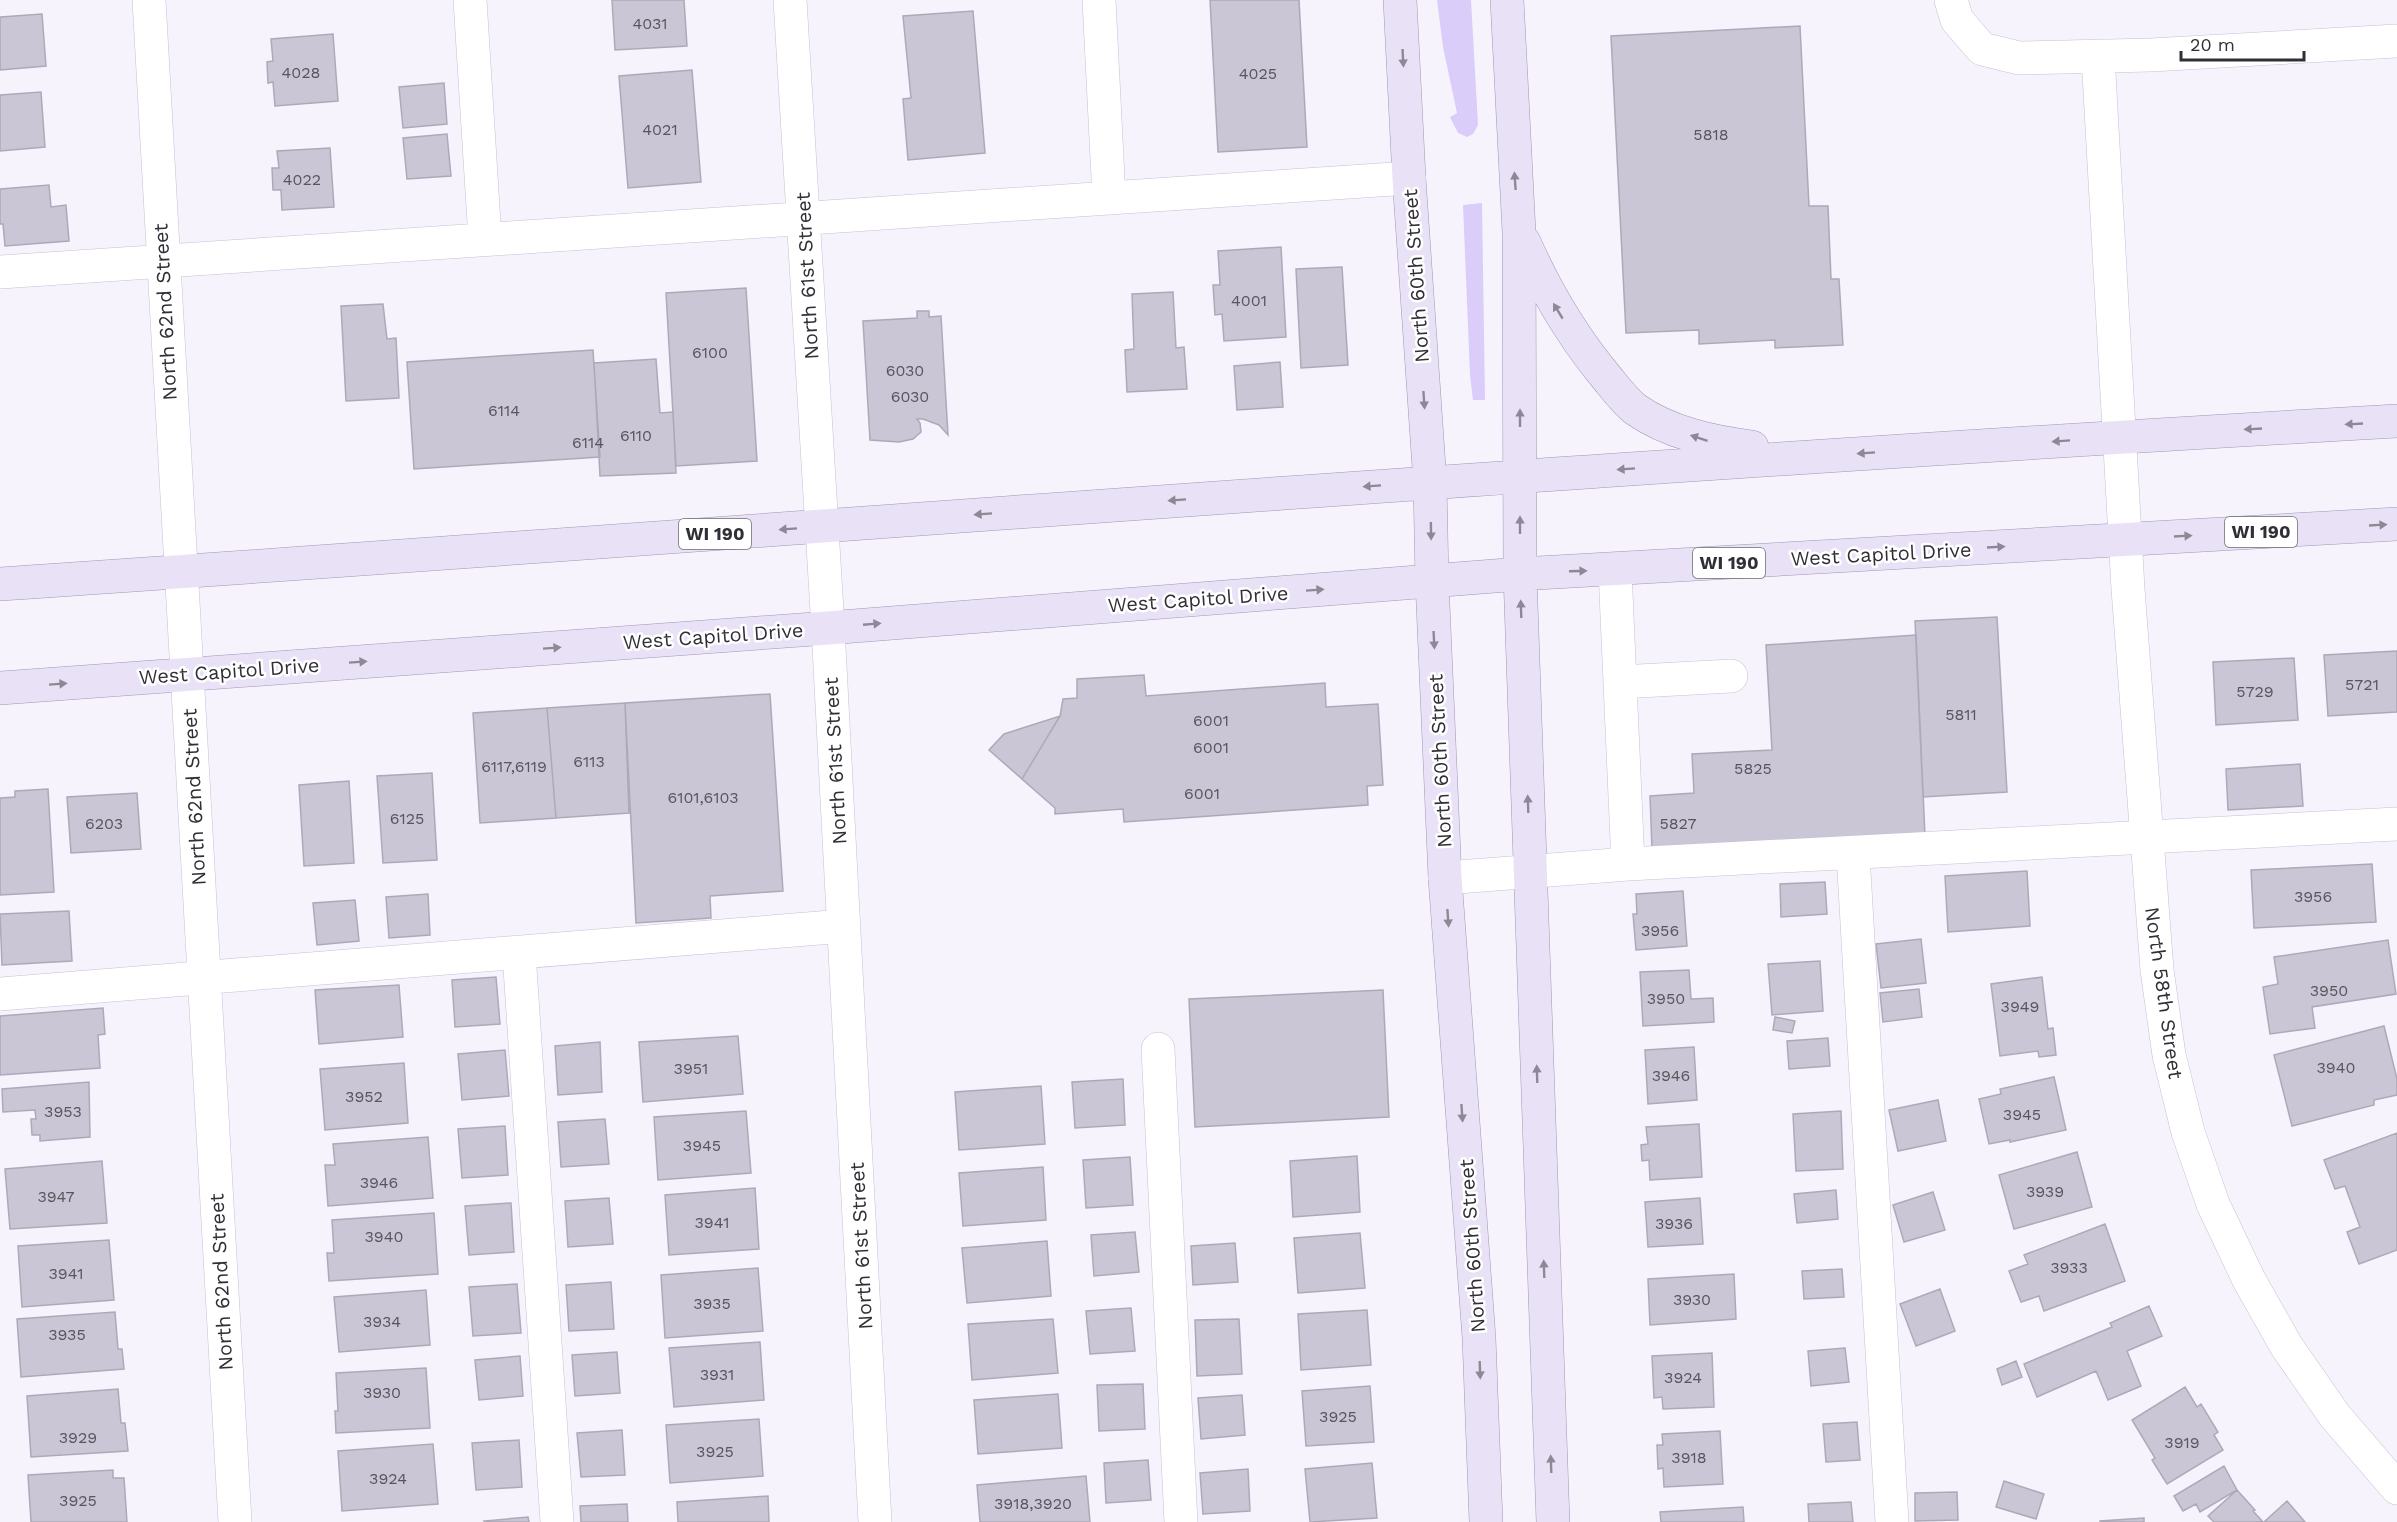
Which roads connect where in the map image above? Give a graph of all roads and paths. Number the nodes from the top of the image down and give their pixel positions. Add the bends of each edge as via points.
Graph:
1 (149, 0) edge
2 (470, 0) edge
3 (790, 0) edge
4 (1099, 0) edge
5 (1400, 0) edge
6 (1507, 0) edge
7 (1951, 0) edge
8 (2397, 41) edge
9 (2098, 56) junction
10 (1409, 178) junction
11 (1109, 198) junction
12 (803, 218) junction
13 (1519, 232) junction
14 (485, 239) junction
15 (162, 260) junction
16 (0, 272) edge
17 (2397, 421) edge
18 (2119, 437) junction
19 (1819, 456) junction
20 (1520, 476) junction
21 (1430, 482) junction
22 (2397, 524) edge
23 (822, 527) junction
24 (2125, 540) junction
25 (1615, 570) junction
26 (180, 571) junction
27 (1520, 574) junction
28 (1432, 581) junction
29 (0, 584) edge
30 (828, 628) junction
31 (187, 674) junction
32 (1731, 676) dead end
33 (1620, 682) junction
34 (0, 688) edge
35 (2397, 824) edge
36 (2146, 838) junction
37 (1853, 854) junction
38 (1628, 864) junction
39 (1530, 872) junction
40 (1445, 878) junction
41 (844, 926) junction
42 (519, 953) junction
43 (204, 979) junction
44 (0, 994) edge
45 (1158, 1049) dead end
46 (2397, 1488) edge
47 (235, 1522) edge
48 (557, 1522) edge
49 (875, 1522) edge
50 (1181, 1522) edge
51 (1486, 1522) edge
52 (1553, 1522) edge
53 (1892, 1522) edge

1 - 15 street, North 62nd Street
2 - 14 street
3 - 12 street, North 61st Street
4 - 11 street
5 -> 10 main road, North 60th Street
13 -> 6 main road
7 - 9 street via 1957,20 1982,49 2019,58
8 - 9 street
9 - 18 street, North 58th Street
10 - 11 street
10 -> 21 main road, North 60th Street
11 - 12 street
12 - 14 street
12 - 23 street, North 61st Street
19 -> 13 main road via 1712,442 1636,409 1587,355 1560,315
20 -> 13 main road
14 - 15 street
15 - 16 street
15 - 26 street, North 62nd Street
17 -> 18 main road, WI 190
18 -> 19 main road, WI 190
18 - 24 street, North 58th Street
19 -> 20 main road, WI 190
20 - 21 main road, WI 190
27 -> 20 main road
21 -> 23 main road, WI 190
21 -> 28 main road, North 60th Street
24 -> 22 main road, West Capitol Drive / WI 190
23 -> 26 main road, WI 190
23 - 30 street, North 61st Street
25 -> 24 main road, West Capitol Drive / WI 190
24 - 36 street, North 58th Street
27 -> 25 main road, West Capitol Drive / WI 190
25 - 33 street
26 - 29 main road, WI 190
26 - 31 street, North 62nd Street
27 - 28 main road, West Capitol Drive / WI 190
39 -> 27 main road
30 -> 28 main road, West Capitol Drive / WI 190
28 -> 40 main road, North 60th Street
31 -> 30 main road, West Capitol Drive / WI 190
30 - 41 street, North 61st Street
34 -> 31 main road, West Capitol Drive / WI 190
31 - 43 street, North 62nd Street
32 - 33 street
33 - 38 street
35 - 36 street
36 - 37 street
36 - 46 street, North 58th Street via 2169,1055 2188,1132 2213,1204 2287,1347 2335,1416
37 - 38 street
37 - 53 street
38 - 39 street
39 - 40 street
52 -> 39 main road
40 -> 51 main road, North 60th Street via 1479,1338
41 - 42 street
41 - 49 street, North 61st Street
42 - 43 street
42 - 48 street
43 - 44 street
43 - 47 street, North 62nd Street
45 - 50 street

